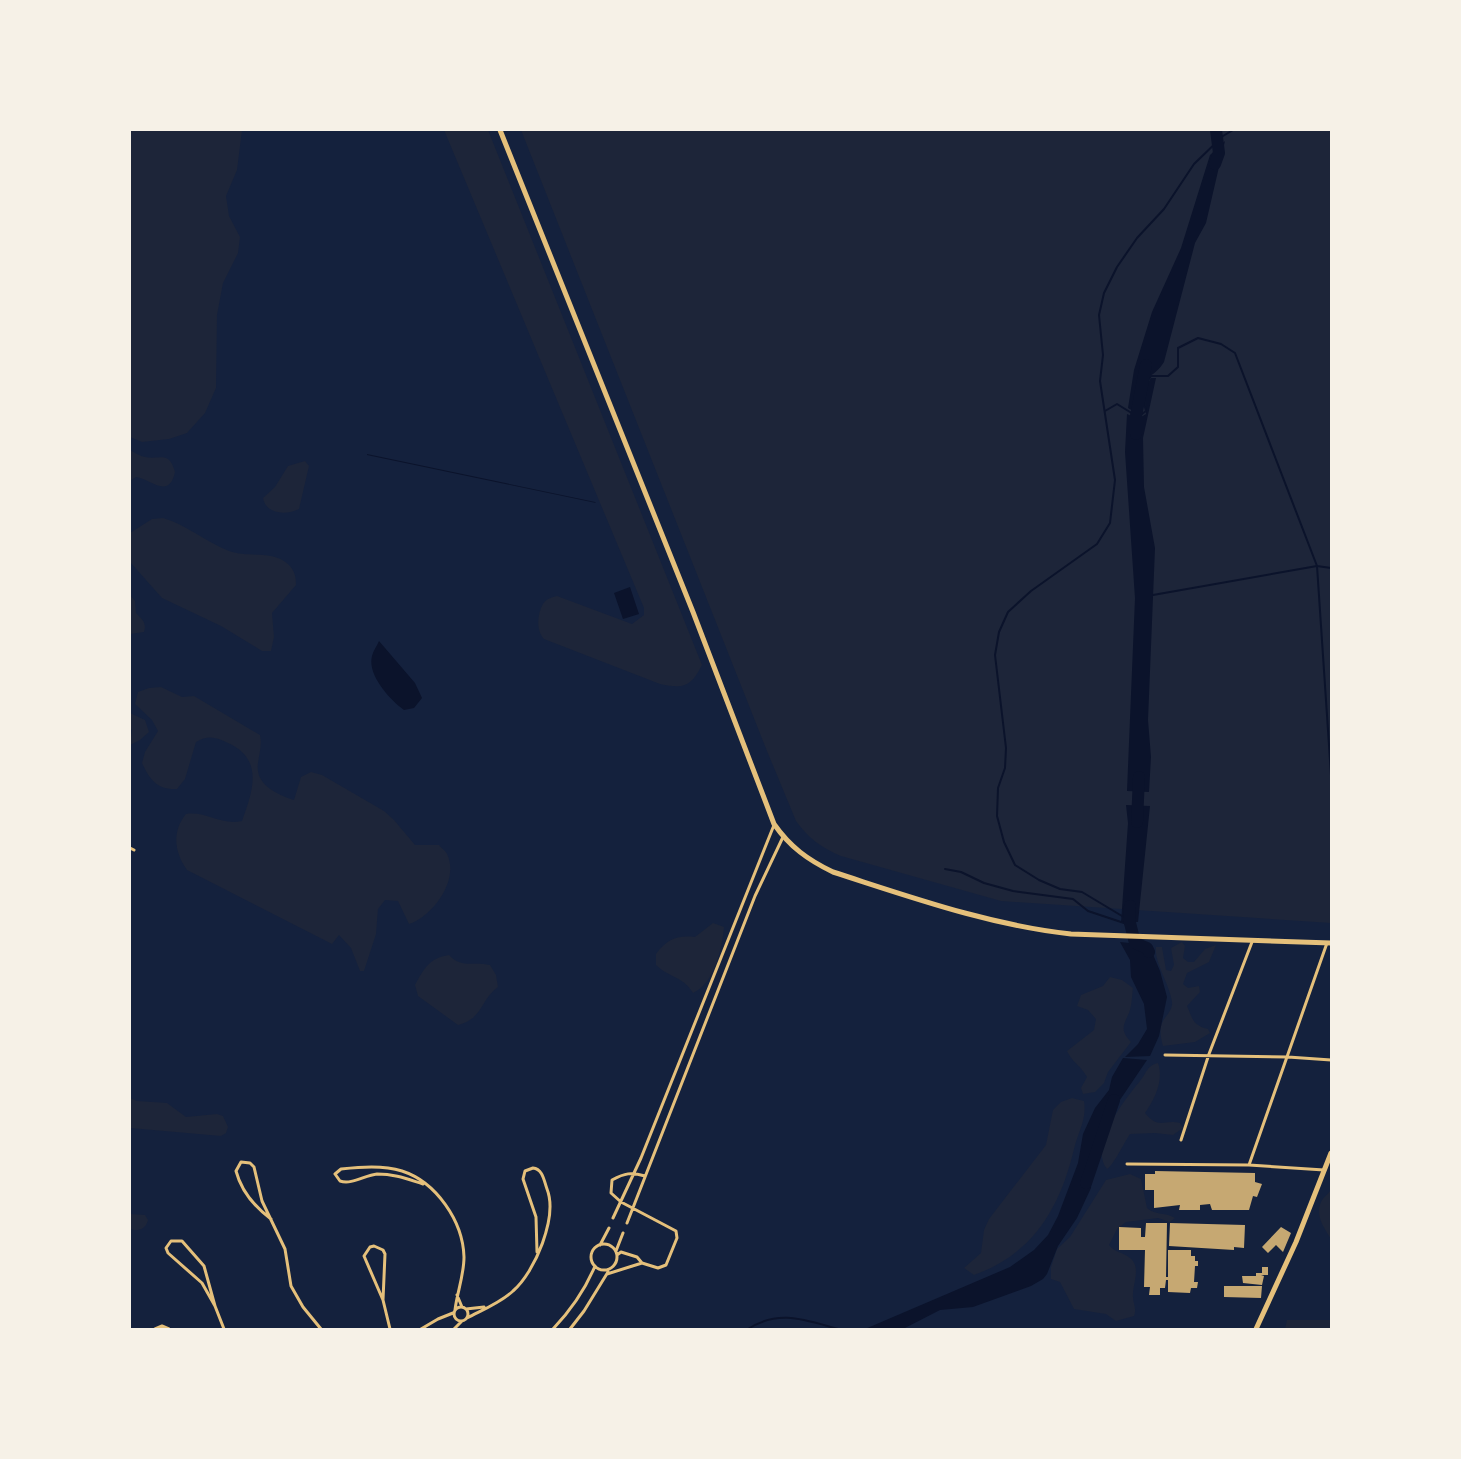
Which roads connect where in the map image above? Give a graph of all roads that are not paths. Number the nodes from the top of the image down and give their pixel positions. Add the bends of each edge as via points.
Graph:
1 (500, 130) edge
2 (774, 824) junction
3 (783, 838) junction
4 (130, 848) edge
5 (134, 850) dead end
6 (1252, 942) junction
7 (1329, 943) edge
8 (1209, 1054) junction
9 (1165, 1055) dead end
10 (1288, 1057) junction
11 (680, 1058) junction
12 (1331, 1060) edge
13 (689, 1062) junction
14 (1181, 1140) dead end
15 (1331, 1153) edge
16 (1126, 1164) dead end
17 (1249, 1166) junction
18 (1325, 1170) junction
19 (634, 1173) junction
20 (645, 1176) junction
21 (423, 1184) junction
22 (621, 1202) junction
23 (634, 1207) junction
24 (613, 1218) dead end
25 (271, 1219) junction
26 (627, 1224) dead end
27 (609, 1228) dead end
28 (623, 1233) dead end
29 (600, 1245) junction
30 (537, 1252) junction
31 (616, 1253) junction
32 (642, 1263) junction
33 (595, 1266) junction
34 (611, 1267) junction
35 (607, 1274) junction
36 (457, 1295) junction
37 (383, 1300) junction
38 (215, 1306) junction
39 (487, 1307) junction
40 (464, 1308) junction
41 (454, 1311) junction
42 (466, 1318) junction
43 (462, 1321) junction
44 (389, 1328) edge
45 (155, 1329) edge
46 (168, 1329) edge
47 (224, 1329) edge
48 (321, 1329) edge
49 (422, 1329) edge
50 (454, 1329) edge
51 (553, 1329) edge
52 (570, 1329) edge
53 (1256, 1329) edge

1 - 2 main road
2 - 3 main road
2 - 11 street
3 - 6 main road via 810,861 833,872 1030,930
3 - 13 street via 761,883
4 - 5 street
6 - 7 main road
6 - 8 street
7 - 10 street
8 - 9 street
8 - 10 street
8 - 14 street
10 - 12 street
10 - 17 street
11 - 13 street
11 - 19 street
13 - 20 street
15 - 18 main road
16 - 17 street
17 - 18 street
18 - 53 main road
19 - 20 street
19 - 22 street
19 - 22 street via 628,1172 612,1180 611,1193
20 - 23 street
21 - 21 street via 411,1175 381,1168 341,1168 335,1174 340,1181 347,1183 374,1174 391,1174
21 - 36 street via 449,1210 462,1240 464,1258
22 - 23 street
22 - 24 street
23 - 26 street
23 - 32 street via 673,1228 677,1234 664,1266 658,1268
25 - 25 street via 258,1188 254,1167 242,1162 236,1171 238,1179 248,1197
25 - 48 street via 285,1248 296,1296
27 - 29 street
28 - 31 street
29 - 31 street via 611,1246
29 - 33 street via 591,1256
30 - 30 street via 545,1236 551,1204 542,1175 533,1168 525,1171 523,1179 536,1217
30 - 39 street via 520,1284 506,1297
31 - 32 street via 637,1257
31 - 34 street via 616,1262
32 - 35 street
33 - 34 street via 604,1270
33 - 51 street via 588,1283
34 - 35 street
35 - 52 street
36 - 40 street
36 - 41 street
37 - 37 street via 385,1254 374,1246 364,1256
37 - 44 street
38 - 38 street via 204,1266 182,1242 171,1240 166,1248 168,1253 195,1275
38 - 47 street
39 - 40 street
39 - 42 street
40 - 41 street
40 - 42 street
41 - 43 street via 456,1320
41 - 49 street
42 - 43 street
43 - 50 street
45 - 46 street via 162,1326

